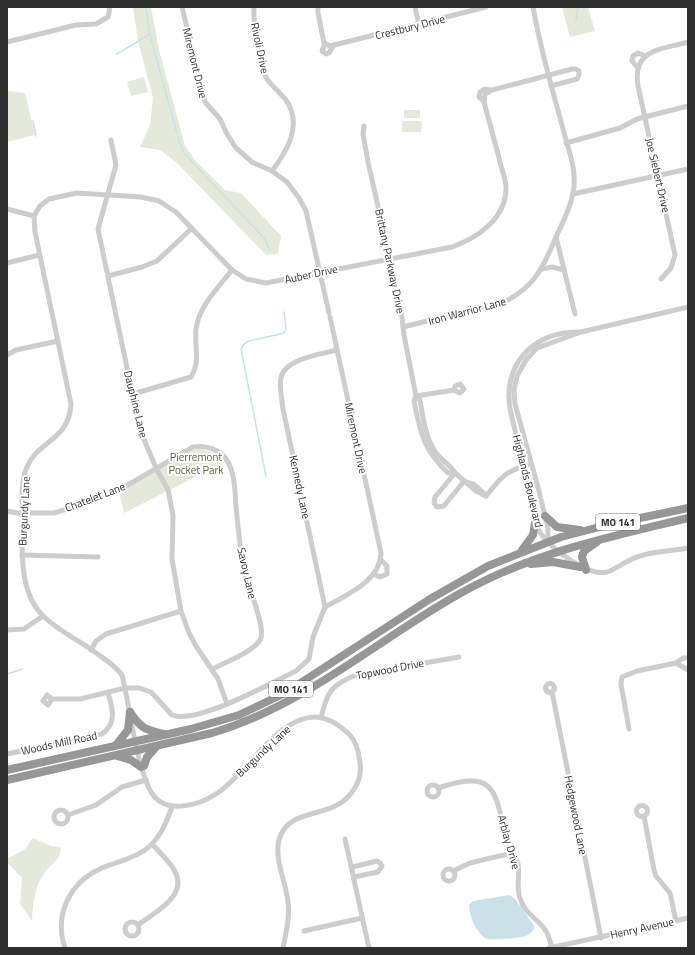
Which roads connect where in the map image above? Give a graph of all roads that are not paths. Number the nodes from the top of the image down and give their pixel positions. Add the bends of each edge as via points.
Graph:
1 (110, 7) edge
2 (182, 7) edge
3 (254, 7) edge
4 (318, 7) edge
5 (415, 7) edge
6 (483, 7) edge
7 (533, 7) edge
8 (419, 25) junction
9 (7, 42) edge
10 (688, 42) edge
11 (324, 43) junction
12 (332, 46) junction
13 (645, 56) junction
14 (637, 67) junction
15 (549, 75) junction
16 (551, 86) junction
17 (688, 106) edge
18 (645, 116) junction
19 (364, 126) dead end
20 (111, 140) dead end
21 (566, 143) junction
22 (688, 169) edge
23 (272, 170) junction
24 (658, 176) junction
25 (107, 194) junction
26 (573, 194) junction
27 (7, 209) edge
28 (34, 216) junction
29 (191, 229) junction
30 (556, 237) junction
31 (39, 255) junction
32 (389, 258) junction
33 (7, 263) edge
34 (542, 269) junction
35 (232, 270) junction
36 (564, 270) junction
37 (320, 272) junction
38 (108, 276) junction
39 (661, 279) dead end
40 (688, 307) edge
41 (575, 314) dead end
42 (403, 327) junction
43 (581, 332) junction
44 (58, 341) junction
45 (337, 350) junction
46 (7, 356) edge
47 (454, 390) dead end
48 (133, 394) junction
49 (416, 396) junction
50 (219, 453) joint
51 (530, 464) junction
52 (524, 466) junction
53 (156, 468) junction
54 (455, 474) junction
55 (464, 481) junction
56 (688, 508) edge
57 (7, 511) edge
58 (23, 512) junction
59 (540, 517) junction
60 (688, 518) edge
61 (585, 530) junction
62 (602, 538) junction
63 (548, 542) junction
64 (688, 548) edge
65 (559, 550) junction
66 (520, 552) junction
67 (22, 555) junction
68 (543, 556) junction
69 (98, 557) dead end
70 (381, 560) junction
71 (520, 565) junction
72 (583, 568) junction
73 (374, 574) junction
74 (325, 607) junction
75 (181, 611) junction
76 (43, 616) junction
77 (7, 630) edge
78 (91, 650) junction
79 (459, 657) dead end
80 (688, 658) edge
81 (676, 663) junction
82 (212, 669) junction
83 (688, 670) edge
84 (125, 688) junction
85 (108, 692) junction
86 (552, 692) dead end
87 (52, 699) dead end
88 (228, 704) junction
89 (130, 712) junction
90 (321, 718) junction
91 (629, 729) dead end
92 (166, 734) junction
93 (136, 741) junction
94 (116, 745) junction
95 (157, 746) junction
96 (139, 750) junction
97 (7, 754) edge
98 (114, 756) junction
99 (143, 767) junction
100 (7, 770) edge
101 (7, 780) edge
102 (146, 780) junction
103 (438, 788) dead end
104 (172, 806) junction
105 (68, 816) dead end
106 (644, 816) dead end
107 (345, 839) dead end
108 (152, 844) junction
109 (512, 853) junction
110 (352, 867) junction
111 (453, 871) dead end
112 (354, 877) junction
113 (362, 918) junction
114 (688, 918) edge
115 (676, 921) junction
116 (138, 924) dead end
117 (304, 931) dead end
118 (601, 938) junction
119 (65, 948) edge
120 (283, 948) edge
121 (369, 948) edge
122 (551, 948) edge

1 - 9 street via 108,17 96,24 76,25
2 - 23 street, Miremont Drive via 205,102 220,119 236,148 252,162
3 - 23 street, Rivoli Drive via 254,24 265,75 286,100 292,115 293,133 287,151
4 - 11 street
5 - 8 street
6 - 8 street, Crestbury Drive
7 - 15 street, Iron Warrior Lane
8 - 12 street, Crestbury Drive
10 - 13 street
11 - 12 street
11 - 12 street, Crestbury Drive via 322,51 326,54
13 - 14 street, Joe Siebert Drive
13 - 14 street, Joe Siebert Drive via 633,56 632,62
14 - 18 street, Joe Siebert Drive via 636,79
15 - 16 street, Iron Warrior Lane
15 - 16 street via 574,68 579,71 580,76
15 - 32 street, Auber Drive via 491,90 485,94 484,101 506,187 503,205 492,223 466,242 452,247
16 - 21 street, Iron Warrior Lane
17 - 18 street
18 - 21 street via 620,128
18 - 24 street, Joe Siebert Drive
19 - 32 street, Brittany Parkway Drive via 368,162
20 - 25 street, Dauphine Lane via 116,165
21 - 26 street, Iron Warrior Lane via 573,166
22 - 24 street
23 - 37 street, Miremont Drive via 291,187 306,211
24 - 26 street
24 - 39 street, Joe Siebert Drive via 675,255 671,268
25 - 28 street, Auber Drive via 77,193 49,199 40,206
25 - 29 street, Auber Drive via 158,201 176,212
25 - 38 street, Dauphine Lane via 98,229
26 - 30 street, Iron Warrior Lane
27 - 28 street
28 - 31 street, Burgundy Lane
29 - 35 street, Auber Drive
29 - 38 street via 157,261
30 - 34 street, Iron Warrior Lane
30 - 36 street
31 - 33 street
31 - 44 street, Burgundy Lane
32 - 37 street, Auber Drive
32 - 42 street, Brittany Parkway Drive
34 - 36 street via 552,267
34 - 42 street, Iron Warrior Lane via 527,288 504,302
35 - 37 street, Auber Drive via 246,278 266,283
35 - 48 street via 199,315 196,329 197,362 191,377
36 - 41 street
37 - 45 street, Miremont Drive
38 - 48 street, Dauphine Lane
40 - 43 street, Highlands Boulevard
42 - 49 street, Brittany Parkway Drive
43 - 51 street, Highlands Boulevard via 537,348 517,376 515,404
43 - 52 street, Highlands Boulevard via 570,332 542,340 523,354 513,371 509,400
44 - 46 street via 16,350
44 - 58 street, Burgundy Lane via 71,411 63,430 34,456 26,467
45 - 70 street, Miremont Drive
45 - 74 street, Kennedy Lane via 299,360 288,366 281,377 280,389
47 - 49 street
48 - 53 street, Dauphine Lane via 140,430
49 - 54 street, Brittany Parkway Drive via 414,401 418,421 428,450 448,473
50 - 53 street, Chatelet Lane via 207,447 193,447
50 - 82 street, Savoy Lane via 228,462 234,481 244,571 262,631 254,648
51 - 52 street
51 - 59 street, Highlands Boulevard
52 - 55 street, Brittany Parkway Drive via 503,475 486,496 473,484
52 - 59 street, Highlands Boulevard
53 - 58 street, Chatelet Lane via 121,489 73,507 54,513
53 - 75 street, Dauphine Lane via 168,490 173,515 172,559
54 - 55 street, Brittany Parkway Drive
54 - 55 street via 435,497 434,503 437,507 444,506
56 - 61 highway, MO 141
57 - 58 street, Chatelet Lane
58 - 67 street, Burgundy Lane
59 - 61 highway via 557,527
59 - 63 street, Highlands Boulevard
59 - 63 street, Highlands Boulevard via 539,531
59 - 66 highway via 529,543
60 - 62 highway, MO 141
61 - 63 highway, MO 141
62 - 65 highway, MO 141
62 - 72 highway via 584,551
63 - 65 street
63 - 66 highway, MO 141
63 - 68 highway
64 - 72 street via 638,556 607,572 596,573
65 - 68 highway, MO 141
65 - 72 street
66 - 92 highway, MO 141 via 444,590 270,701 222,721
67 - 69 street
67 - 76 street, Burgundy Lane via 26,585
68 - 71 highway, MO 141
70 - 73 street, Miremont Drive
70 - 73 street, Miremont Drive via 387,566 387,574 380,577
71 - 72 highway via 553,562
71 - 95 highway, MO 141 via 436,606 270,712 228,729
73 - 74 street, Miremont Drive via 364,584
74 - 88 street via 313,637 309,659 296,671
75 - 78 street via 106,634 96,641
75 - 82 street, Dauphine Lane via 196,646
76 - 77 street via 24,629
76 - 78 street, Burgundy Lane
78 - 84 street, Burgundy Lane via 118,670
79 - 90 street, Topwood Drive via 356,675 343,680 328,694
80 - 81 street
81 - 83 street
81 - 91 street via 637,671 622,677
82 - 88 street, Dauphine Lane
84 - 85 street
84 - 88 street via 140,688 151,692 162,706 176,716 206,712
84 - 89 street, Burgundy Lane
85 - 87 street via 80,699
85 - 97 street, Woods Mill Road via 114,715 109,729 102,734
86 - 118 street, Hedgewood Lane
89 - 92 highway via 144,729
89 - 93 street, Burgundy Lane
89 - 94 highway via 128,730
90 - 104 street, Burgundy Lane via 305,719 288,727 261,750 226,787 213,796 183,807
90 - 120 street, Burgundy Lane via 341,726 353,738 359,752 361,773 353,790 341,802 295,820 279,838 289,922
92 - 93 highway, MO 141
93 - 94 highway, MO 141
93 - 96 street, Burgundy Lane
94 - 100 highway, MO 141
95 - 96 highway, MO 141
95 - 99 highway via 147,757
96 - 98 highway, MO 141
96 - 99 street, Burgundy Lane
98 - 99 highway via 131,760
98 - 101 highway, MO 141
99 - 102 street, Burgundy Lane
102 - 104 street, Burgundy Lane via 156,798
102 - 105 street via 122,788 96,805
103 - 109 street, Arblay Drive via 476,780 487,784 496,796
104 - 108 street via 163,829
106 - 115 street via 654,870 670,894
107 - 110 street
108 - 116 street via 175,872 177,887 167,904
108 - 119 street via 130,859 92,873 79,883 63,912
109 - 111 street via 470,863
109 - 122 street, Arblay Drive via 518,864 518,891 522,904 545,929
110 - 112 street
110 - 112 street via 377,862 382,866 378,872
112 - 113 street
113 - 117 street
113 - 121 street
114 - 115 street, Henry Avenue
115 - 118 street, Henry Avenue
118 - 122 street, Henry Avenue

